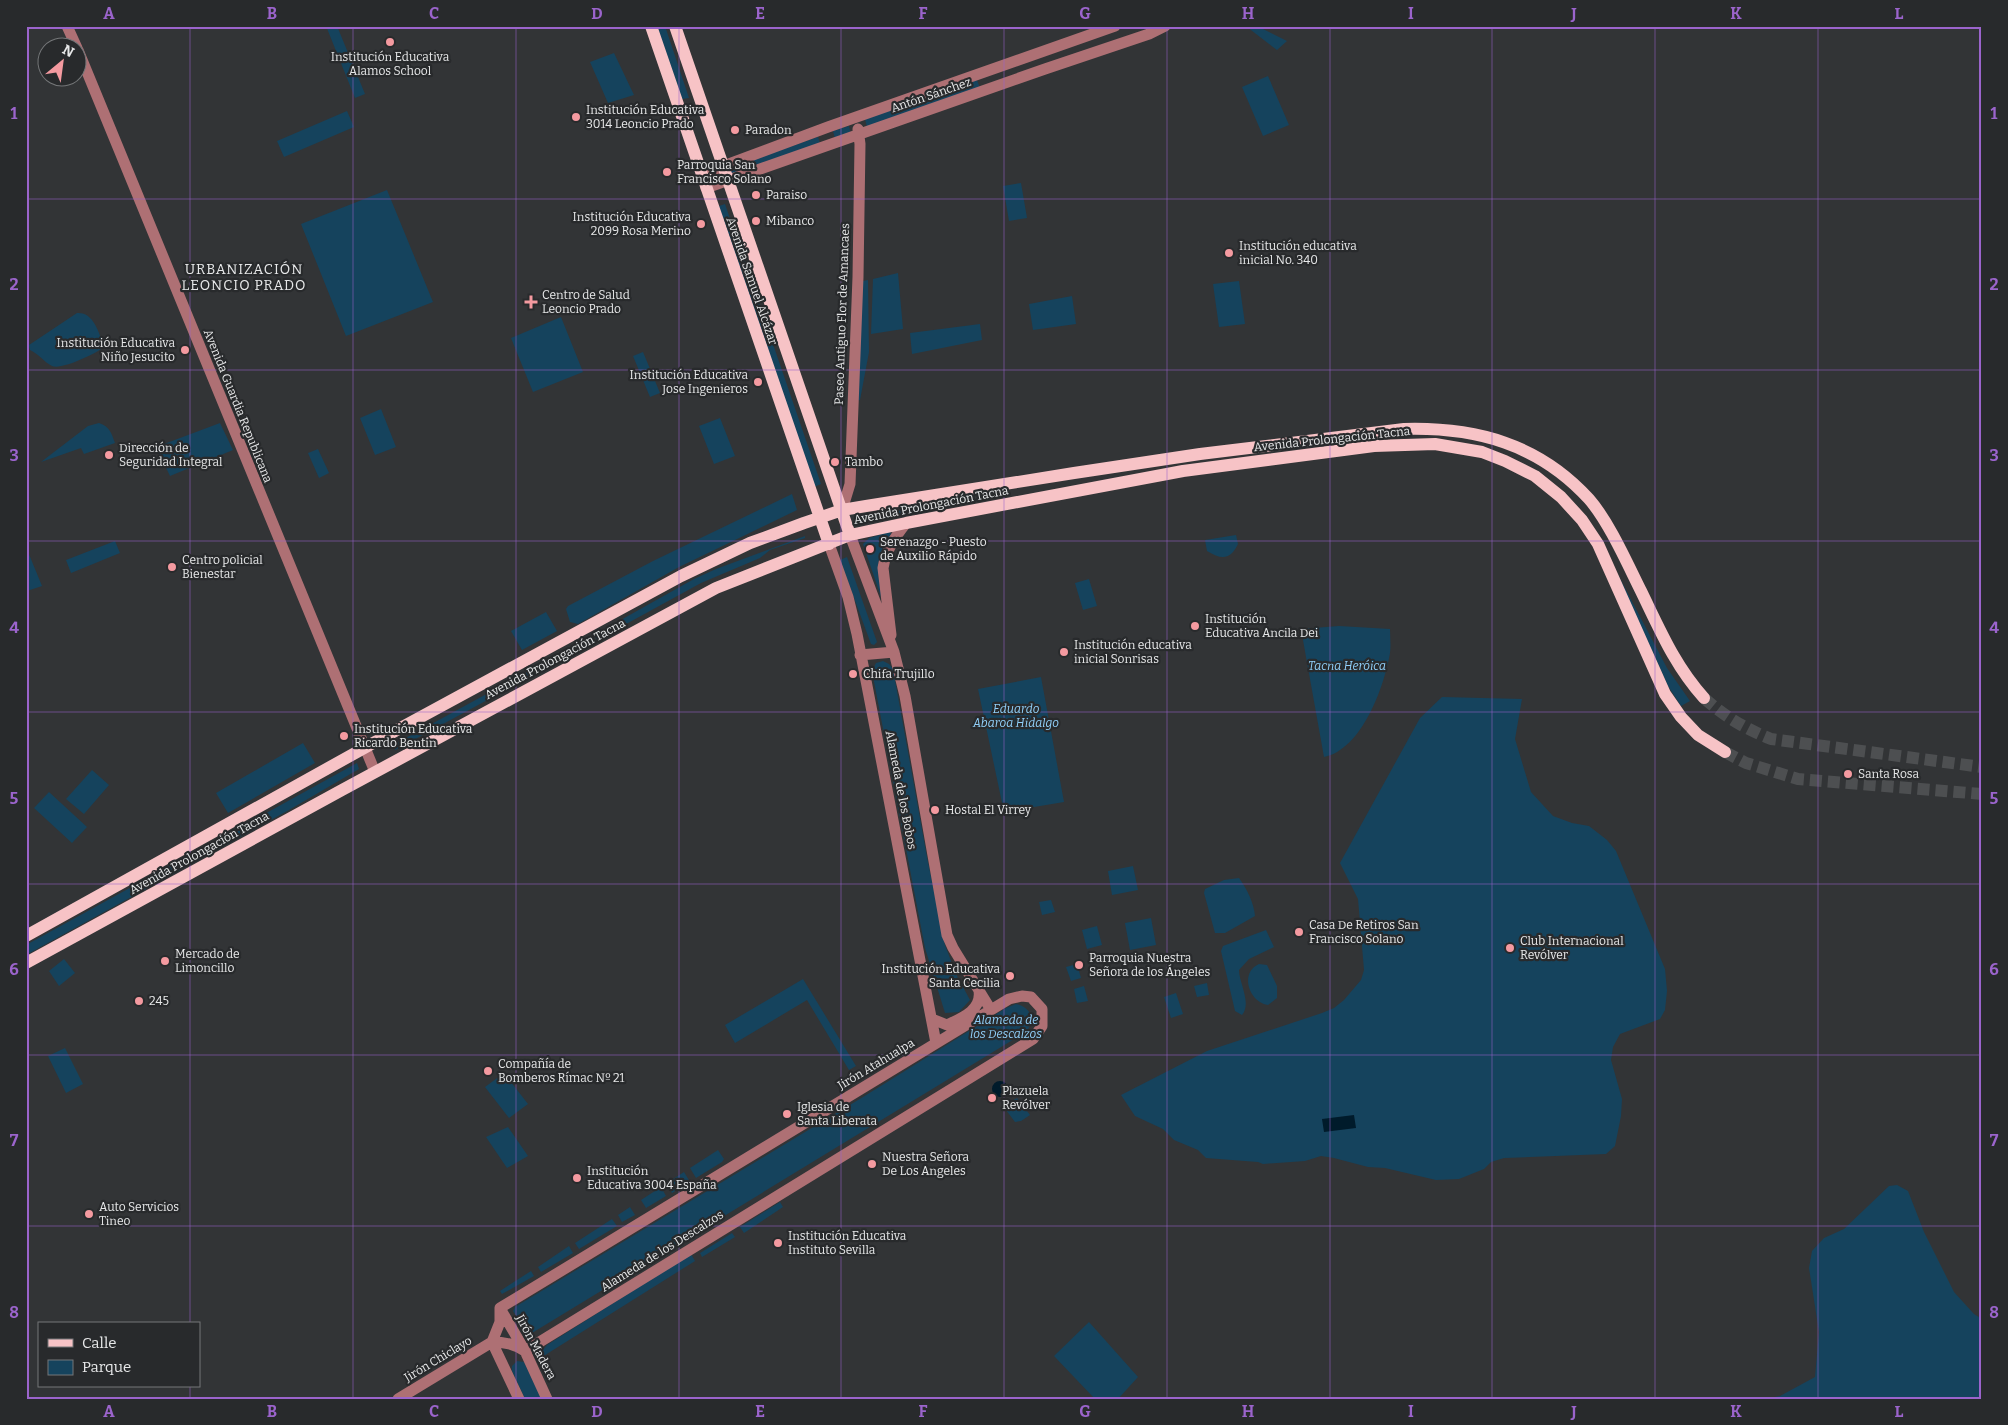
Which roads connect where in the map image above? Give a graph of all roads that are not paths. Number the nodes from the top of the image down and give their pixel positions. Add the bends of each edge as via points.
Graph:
1 (67, 26) edge
2 (651, 26) edge
3 (675, 26) edge
4 (1116, 26) edge
5 (1165, 26) edge
6 (72, 38) edge
7 (88, 75) edge
8 (854, 118) junction
9 (860, 134) junction
10 (723, 167) junction
11 (702, 174) junction
12 (728, 181) junction
13 (706, 188) junction
14 (842, 510) junction
15 (820, 518) junction
16 (906, 523) junction
17 (850, 535) junction
18 (829, 544) junction
19 (894, 652) junction
20 (860, 655) junction
21 (1704, 698) tunnel mouth
22 (366, 748) junction
23 (1724, 752) tunnel mouth
24 (375, 772) junction
25 (26, 936) edge
26 (26, 963) edge
27 (979, 991) junction
28 (1009, 999) joint
29 (991, 1010) junction
30 (932, 1019) junction
31 (936, 1043) junction
32 (500, 1308) junction
33 (492, 1342) junction
34 (525, 1351) junction
35 (398, 1399) edge
36 (519, 1399) edge
37 (547, 1399) edge

1 - 6 street, Avenida Guardia Republicana
2 - 11 main road, Avenida Samuel Alcázar
3 - 10 main road, Avenida Samuel Alcázar
4 - 8 street, Antón Sánchez
5 - 9 street, Antón Sánchez
7 - 22 street, Avenida Guardia Republicana
8 - 9 street, Paseo Antiguo Flor de Amancaes
8 - 10 street, Antón Sánchez
9 - 12 street, Antón Sánchez
9 - 14 street, Paseo Antiguo Flor de Amancaes via 850,484
10 - 11 street, Antón Sánchez
10 - 12 main road, Avenida Samuel Alcázar
11 - 13 main road, Avenida Samuel Alcázar
12 - 13 street, Antón Sánchez
12 - 14 main road, Avenida Samuel Alcázar
13 - 15 main road, Avenida Samuel Alcázar
14 - 15 main road, Avenida Prolongación Tacna
14 - 17 main road, Avenida Samuel Alcázar
14 - 21 main road, Avenida Prolongación Tacna via 1177,457 1404,428 1476,433 1528,452 1570,481 1590,500 1641,590 1681,671
15 - 18 main road, Avenida Samuel Alcázar
15 - 22 main road, Avenida Prolongación Tacna via 706,563
16 - 17 main road, Avenida Prolongación Tacna
16 - 19 street via 894,539 883,568
16 - 23 main road, Avenida Prolongación Tacna via 1204,468 1374,446 1435,444 1482,452 1535,476 1574,509 1593,535 1665,694 1698,735
17 - 18 main road, Avenida Prolongación Tacna
17 - 19 street, Alameda de los Bobos
18 - 20 street, Alameda de los Bobos via 848,597
18 - 24 main road, Avenida Prolongación Tacna via 716,588
19 - 20 street
19 - 27 street, Alameda de los Bobos via 912,730 947,935
20 - 30 street, Alameda de los Bobos
22 - 24 street, Avenida Guardia Republicana
22 - 25 main road, Avenida Prolongación Tacna
24 - 26 main road, Avenida Prolongación Tacna
27 - 29 street, Alameda de los Bobos
27 - 30 street via 975,1008 959,1019 944,1025
28 - 29 street, Jirón Atahualpa
28 - 34 street, Alameda de los Descalzos via 1031,997 1042,1009 1042,1026 1032,1039
29 - 31 street, Jirón Atahualpa
30 - 31 street, Alameda de los Bobos
31 - 32 street, Jirón Atahualpa
32 - 33 street, Jirón Chiclayo via 500,1322
32 - 34 street, Jirón Madera
33 - 34 street, Jirón Chiclayo via 515,1345
33 - 35 street, Jirón Chiclayo
33 - 36 street
34 - 37 street, Jirón Madera

